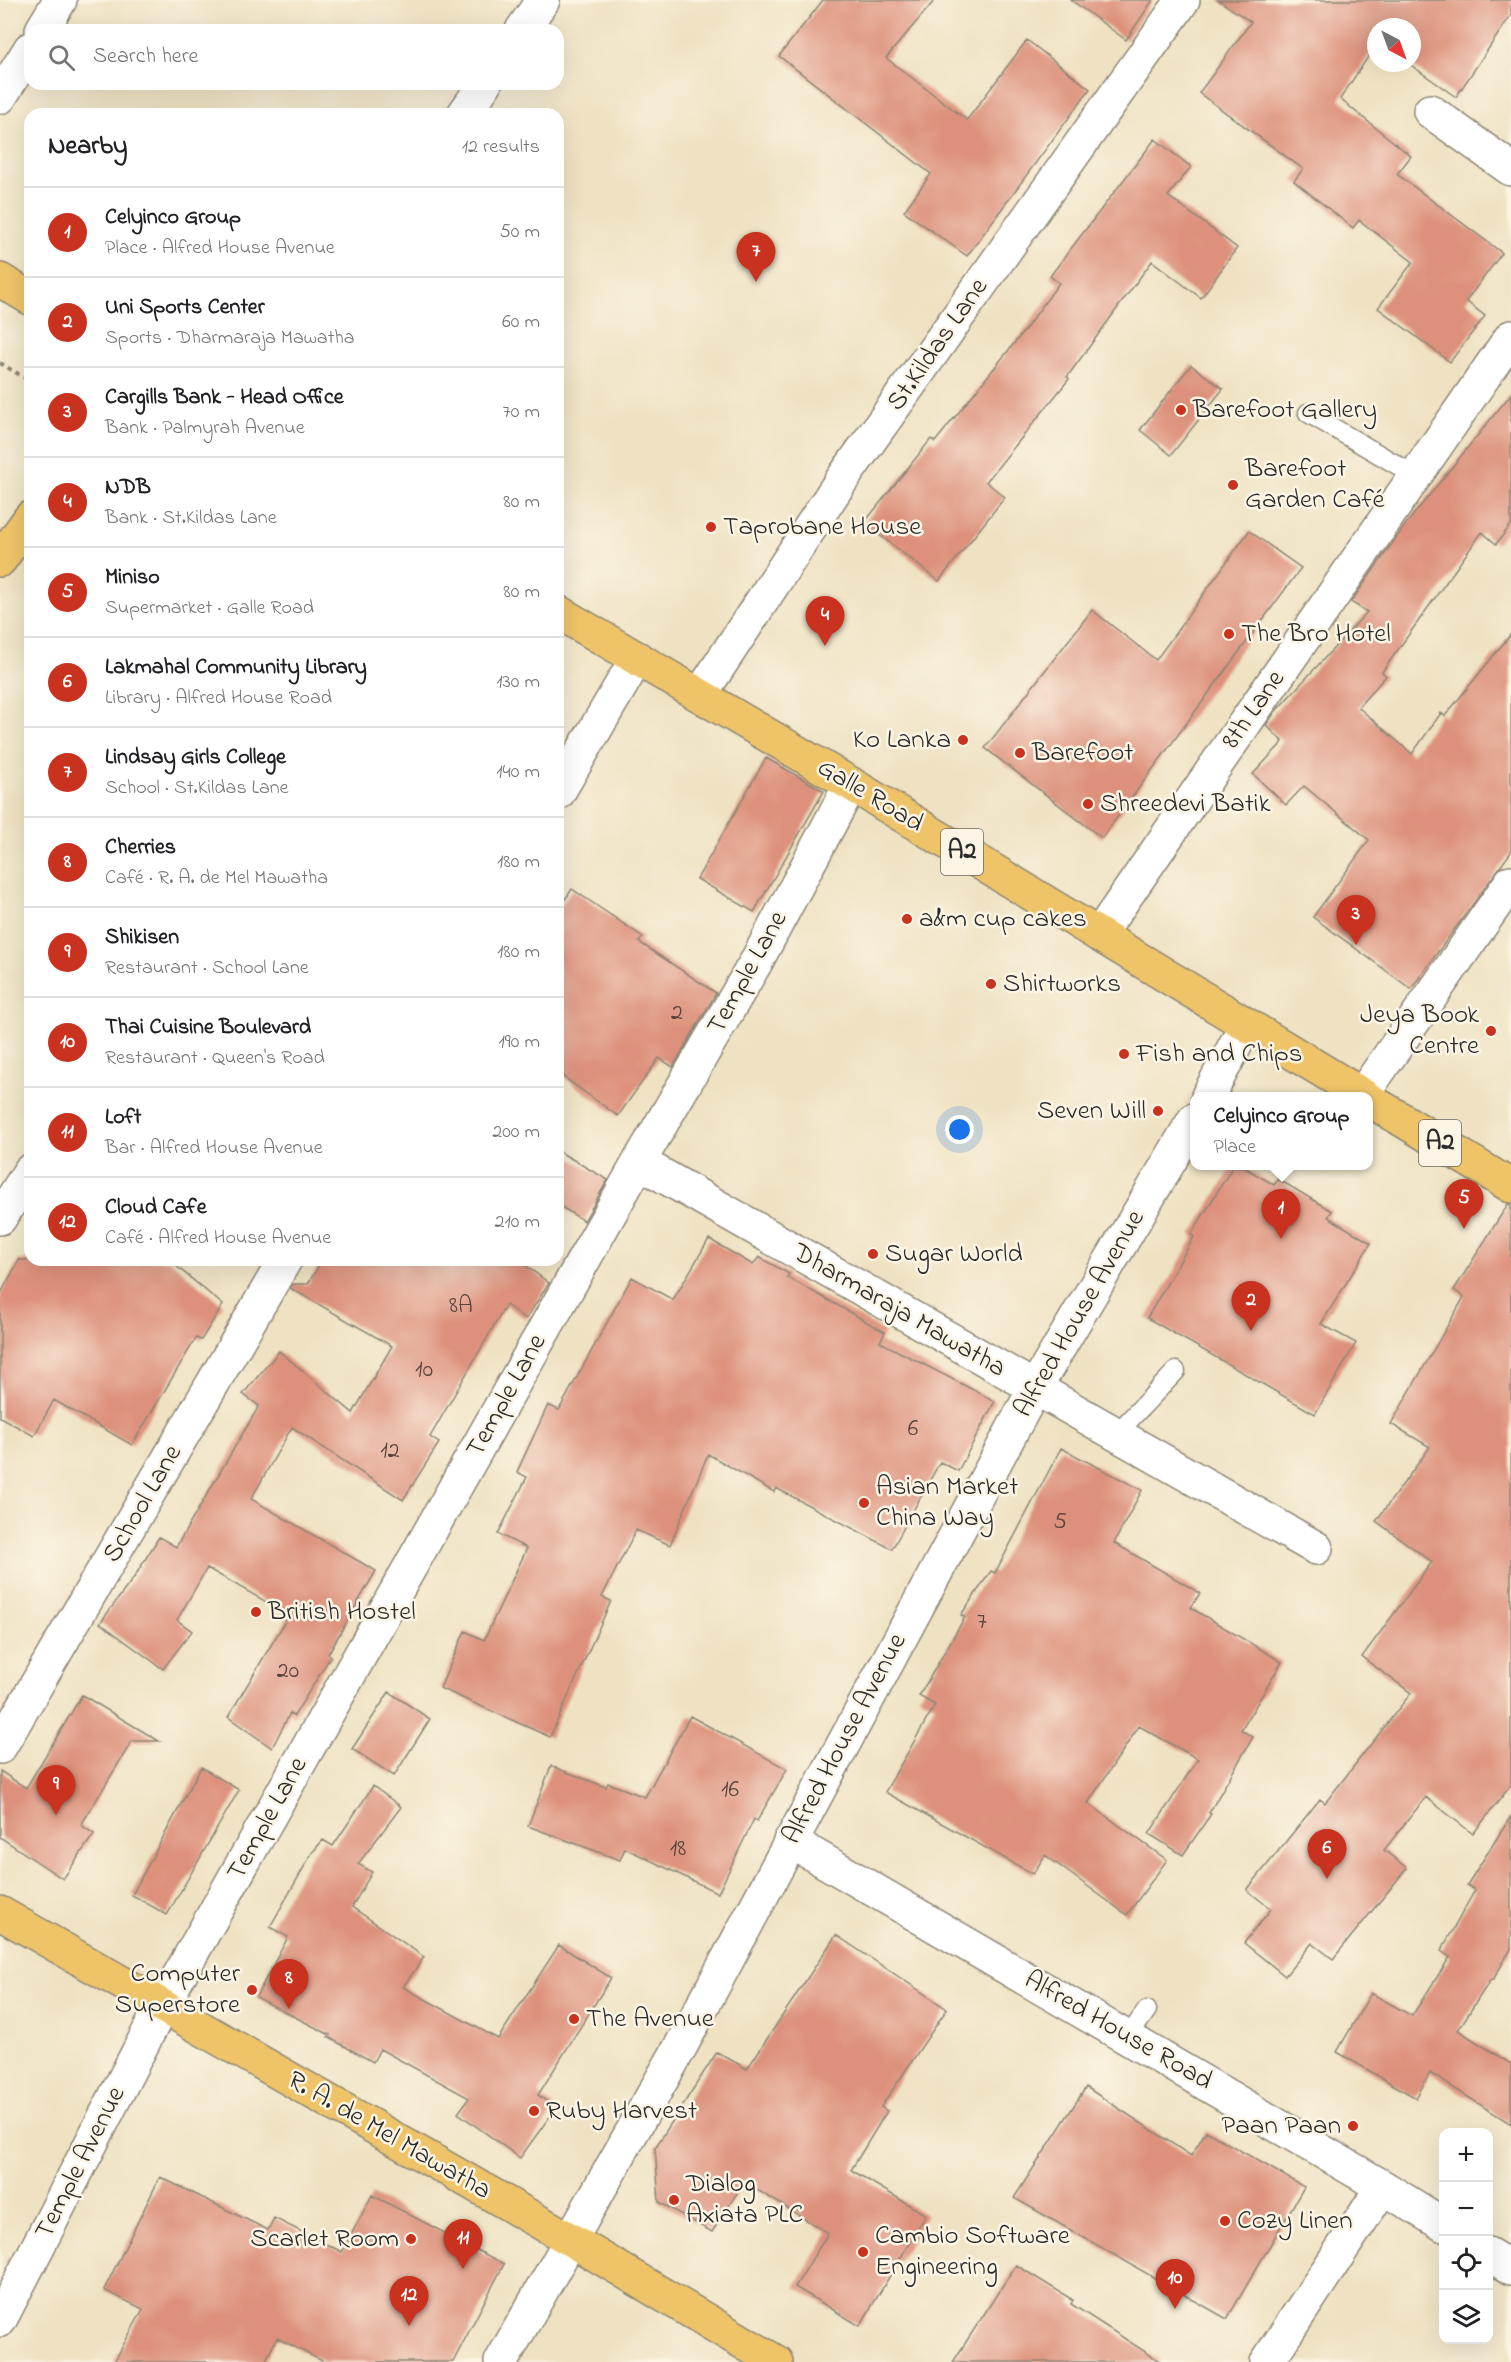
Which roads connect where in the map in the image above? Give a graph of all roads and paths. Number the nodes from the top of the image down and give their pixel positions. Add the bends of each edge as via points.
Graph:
1 (60, 0) edge
2 (543, 0) edge
3 (1183, 0) edge
4 (46, 24) edge
5 (526, 24) edge
6 (24, 59) edge
7 (481, 90) edge
8 (0, 97) edge
9 (468, 108) edge
10 (1430, 111) dead end
11 (1511, 169) edge
12 (0, 280) edge
13 (24, 294) edge
14 (1511, 337) edge
15 (0, 363) edge
16 (24, 377) edge
17 (1308, 413) dead end
18 (1416, 476) junction
19 (24, 526) edge
20 (0, 560) edge
21 (564, 615) edge
22 (637, 658) junction
23 (700, 695) junction
24 (564, 784) edge
25 (851, 784) junction
26 (1511, 882) edge
27 (1099, 935) junction
28 (1246, 1025) junction
29 (1210, 1092) edge
30 (1357, 1092) edge
31 (1368, 1092) edge
32 (1373, 1102) edge
33 (1190, 1127) edge
34 (639, 1162) junction
35 (24, 1180) edge
36 (1511, 1186) edge
37 (0, 1218) edge
38 (281, 1266) edge
39 (1176, 1371) dead end
40 (1035, 1388) junction
41 (1117, 1433) junction
42 (1316, 1548) dead end
43 (0, 1747) edge
44 (790, 1841) junction
45 (0, 1913) edge
46 (162, 2006) junction
47 (1147, 2010) dead end
48 (1128, 2037) junction
49 (1383, 2187) junction
50 (1439, 2222) edge
51 (572, 2240) junction
52 (1493, 2257) edge
53 (1511, 2268) edge
54 (0, 2320) edge
55 (1274, 2360) edge
56 (501, 2362) edge
57 (776, 2362) edge

1 - 4 street
2 - 5 street
3 - 23 street, St.Kildas Lane via 841,481
6 - 8 street
7 - 9 street
10 - 11 street
12 - 13 main road
14 - 18 street, 8th Lane
15 - 16 path
17 - 18 lane
18 - 27 street, 8th Lane
19 - 20 main road
21 - 22 main road, Galle Road / A2
22 - 23 main road, Galle Road / A2
22 - 24 street
23 - 25 main road, Galle Road / A2
25 - 27 main road, Galle Road / A2
25 - 34 street, Temple Lane via 756,962
26 - 31 street
27 - 28 main road, Galle Road / A2
28 - 29 street
28 - 30 main road, Galle Road / A2
32 - 36 main road, Galle Road / A2
33 - 40 street, Alfred House Avenue
34 - 40 street, Dharmaraja Mawatha
34 - 46 street, Temple Lane
35 - 37 street
38 - 43 street, School Lane
39 - 41 lane
40 - 41 street, Dharmaraja Mawatha
40 - 44 street, Alfred House Avenue
41 - 42 street, Dharmaraja Mawatha
44 - 48 street, Alfred House Road
44 - 51 street, Alfred House Avenue
45 - 46 main road, R. A. de Mel Mawatha
46 - 51 main road, R. A. de Mel Mawatha
46 - 54 street, Temple Avenue
47 - 48 lane
48 - 49 street, Alfred House Road
49 - 50 street, Alfred House Road
49 - 55 street
51 - 56 street, Alfred House Avenue
51 - 57 main road, R. A. de Mel Mawatha
52 - 53 street

